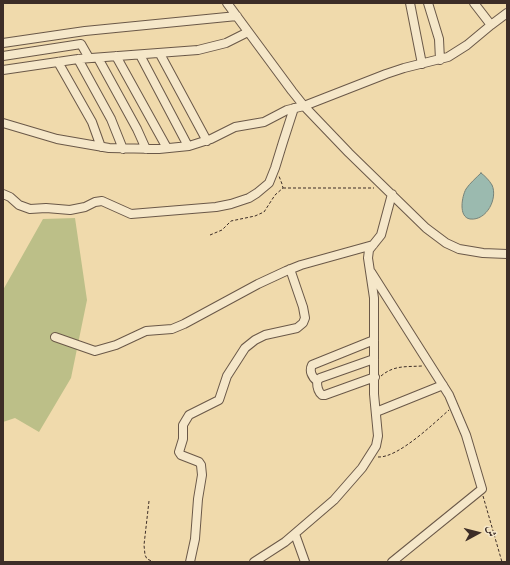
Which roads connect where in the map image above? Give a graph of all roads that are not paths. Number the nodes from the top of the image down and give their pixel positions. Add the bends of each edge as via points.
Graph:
1 (228, 3) edge
2 (410, 3) edge
3 (428, 3) edge
4 (474, 3) edge
5 (507, 13) edge
6 (237, 16) junction
7 (491, 25) junction
8 (248, 32) junction
9 (3, 43) edge
10 (160, 54) junction
11 (140, 55) junction
12 (3, 56) edge
13 (116, 56) junction
14 (93, 58) junction
15 (78, 59) junction
16 (440, 60) junction
17 (58, 62) junction
18 (422, 64) junction
19 (3, 70) edge
20 (304, 106) junction
21 (294, 108) junction
22 (3, 124) edge
23 (207, 141) junction
24 (188, 146) junction
25 (101, 147) junction
26 (167, 148) junction
27 (123, 149) junction
28 (146, 149) junction
29 (3, 194) edge
30 (392, 194) junction
31 (374, 245) junction
32 (507, 254) edge
33 (290, 269) junction
34 (370, 270) junction
35 (55, 337) dead end
36 (374, 340) junction
37 (374, 359) junction
38 (375, 379) junction
39 (317, 381) junction
40 (443, 385) junction
41 (376, 412) junction
42 (295, 534) junction
43 (190, 562) edge
44 (255, 562) edge
45 (305, 562) edge
46 (392, 562) edge

1 - 6 street
2 - 18 street
3 - 16 street via 439,39
4 - 7 street
5 - 7 street
6 - 8 street
6 - 9 street via 85,31
7 - 16 street via 454,54
8 - 10 street via 215,47
8 - 20 street
10 - 11 street
10 - 23 street
11 - 13 street
11 - 24 street
12 - 14 street via 78,44
13 - 14 street
13 - 26 street
14 - 15 street
14 - 28 street via 137,129
15 - 17 street
15 - 27 street via 112,119
16 - 18 street
17 - 19 street
17 - 25 street via 85,108
18 - 20 street via 386,74
20 - 21 street
20 - 30 street
21 - 23 street via 264,122 235,128
21 - 29 street via 269,183 249,198 230,204 131,214 102,201 70,210 30,209
22 - 25 street via 56,139
23 - 24 street
24 - 26 street
25 - 27 street
26 - 28 street
27 - 28 street
30 - 31 street via 381,235
30 - 32 street via 426,228 446,243 466,251
31 - 33 street
31 - 34 street via 368,254
33 - 35 street via 184,324 172,329 146,331 111,347 95,351
33 - 43 street via 303,307 303,323 297,328 265,335 245,348 227,376 219,400 194,411 183,425 184,436 179,452 199,462 202,469 195,540
34 - 36 street via 374,298
34 - 40 street
36 - 37 street
36 - 39 street via 312,365 311,373
37 - 38 street
37 - 39 street
38 - 39 street via 322,395
38 - 41 street
40 - 41 street
40 - 46 street via 466,434 482,490
41 - 42 street via 378,436 376,446 369,457 334,500
42 - 44 street
42 - 45 street

